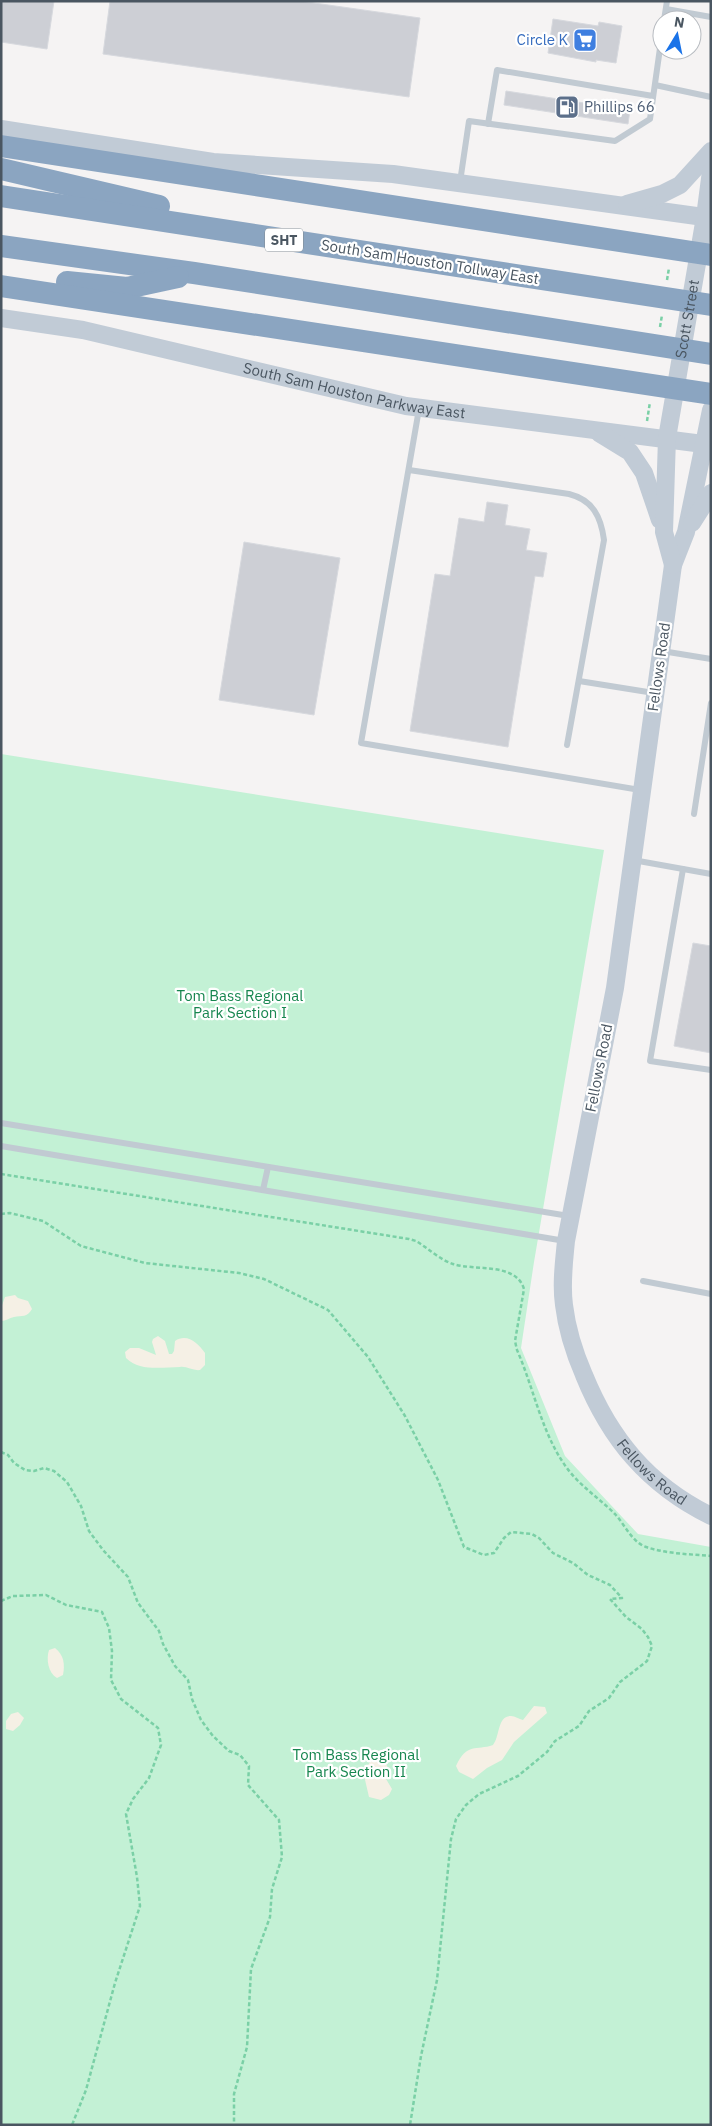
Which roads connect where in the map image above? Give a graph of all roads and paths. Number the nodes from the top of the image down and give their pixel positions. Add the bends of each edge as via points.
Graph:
1 (667, 1) edge
2 (666, 9) joint
3 (711, 17) edge
4 (658, 60) edge
5 (655, 85) junction
6 (653, 96) junction
7 (711, 97) edge
8 (488, 124) junction
9 (1, 129) edge
10 (1, 146) edge
11 (711, 152) edge
12 (1, 169) edge
13 (711, 171) edge
14 (460, 184) junction
15 (1, 196) edge
16 (622, 206) junction
17 (708, 218) edge
18 (1, 246) edge
19 (711, 255) edge
20 (669, 264) dead end
21 (1, 272) edge
22 (194, 273) junction
23 (568, 283) junction
24 (667, 284) dead end
25 (1, 286) edge
26 (711, 305) edge
27 (662, 314) dead end
28 (1, 318) edge
29 (660, 334) dead end
30 (711, 354) edge
31 (651, 393) dead end
32 (711, 394) edge
33 (420, 407) junction
34 (711, 410) edge
35 (647, 422) dead end
36 (594, 430) junction
37 (667, 438) junction
38 (708, 445) edge
39 (408, 470) junction
40 (711, 493) edge
41 (664, 532) junction
42 (686, 532) junction
43 (673, 565) junction
44 (661, 651) junction
45 (711, 659) edge
46 (579, 681) junction
47 (655, 693) junction
48 (711, 703) edge
49 (567, 745) dead end
50 (642, 790) junction
51 (694, 814) dead end
52 (632, 860) junction
53 (683, 869) junction
54 (711, 874) edge
55 (711, 1070) edge
56 (1, 1123) edge
57 (1, 1146) edge
58 (268, 1167) junction
59 (1, 1174) edge
60 (263, 1190) junction
61 (1, 1214) edge
62 (570, 1217) junction
63 (566, 1241) junction
64 (643, 1282) dead end
65 (711, 1294) edge
66 (1, 1452) edge
67 (711, 1516) edge
68 (711, 1556) edge
69 (1, 1601) edge
70 (72, 2125) edge
71 (234, 2125) edge
72 (410, 2125) edge

1 - 2 lane
2 - 3 lane
4 - 5 lane
5 - 6 lane
5 - 7 lane
6 - 8 lane via 650,119 615,141
6 - 8 lane via 497,70
8 - 14 lane via 469,121
9 - 14 main road via 213,162 393,174
10 - 19 highway
11 - 16 main road via 680,185
12 - 23 highway via 218,218
13 - 17 main road, Scott Street
14 - 16 main road
15 - 23 highway, South Sam Houston Tollway East / SHT
16 - 17 main road
17 - 37 main road, Scott Street
18 - 22 highway
20 - 24 path
21 - 22 highway via 127,288
22 - 30 highway
23 - 26 highway, South Sam Houston Tollway East / SHT
25 - 32 highway
27 - 29 path
28 - 33 main road, South Sam Houston Parkway East via 83,330
31 - 35 path
33 - 36 main road, South Sam Houston Parkway East
33 - 39 lane
34 - 38 main road
36 - 37 main road, South Sam Houston Parkway East
36 - 41 main road via 630,452 644,473
37 - 38 main road, South Sam Houston Parkway East
37 - 41 main road, Fellows Road
38 - 42 main road, Fellows Road
39 - 46 lane via 569,494 584,500 597,513 604,540
39 - 50 lane via 361,743
40 - 42 main road
41 - 43 main road, Fellows Road
42 - 43 main road, Fellows Road
43 - 44 main road, Fellows Road
44 - 45 lane
44 - 47 main road, Fellows Road
46 - 47 lane
46 - 49 lane
47 - 50 main road, Fellows Road
48 - 51 lane
50 - 52 main road, Fellows Road
52 - 53 lane
52 - 62 main road, Fellows Road via 615,988
53 - 54 lane
53 - 55 lane via 650,1061
56 - 58 lane
57 - 60 lane
58 - 60 lane
58 - 62 lane
59 - 68 path via 410,1239 453,1264 502,1271 514,1276 522,1281 524,1289 515,1341 517,1350 543,1424 570,1473 610,1509 633,1538 645,1546 673,1553
60 - 63 lane
61 - 72 path via 43,1221 81,1246 145,1263 239,1273 264,1279 328,1310 368,1357 405,1416 438,1480 464,1547 484,1555 494,1552 511,1532 532,1534 553,1553 617,1591 622,1598 610,1599 648,1637 651,1655 620,1682 609,1698 589,1711 579,1726 555,1741 518,1776 479,1794 456,1818 436,1980
62 - 63 main road, Fellows Road
63 - 67 main road, Fellows Road via 562,1283 568,1332 595,1401 620,1442 650,1477
64 - 65 lane
66 - 71 path via 25,1470 44,1468 54,1471 67,1482 81,1506 89,1531 128,1577 138,1603 159,1631 175,1666 188,1680 201,1720 224,1746 240,1755 248,1766 248,1785 279,1820 282,1857 272,1889 270,1917 251,1969 247,2047 234,2094
69 - 70 path via 13,1596 46,1596 102,1612 112,1650 111,1680 121,1700 158,1728 161,1745 149,1778 126,1814 140,1906 86,2090

